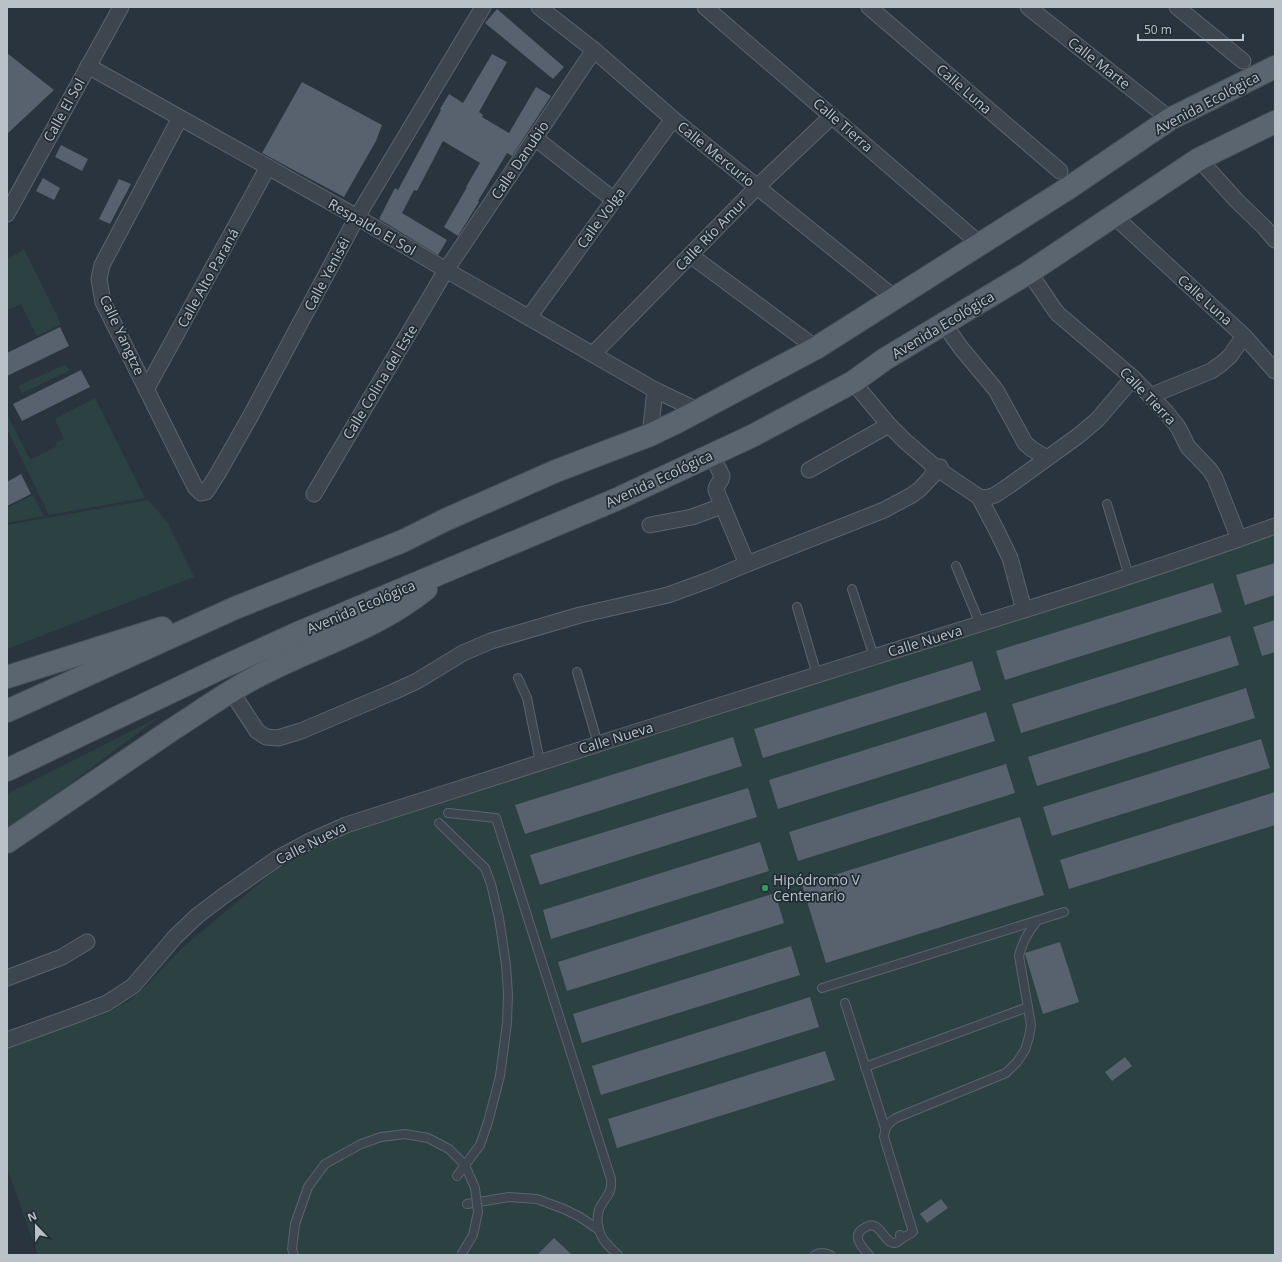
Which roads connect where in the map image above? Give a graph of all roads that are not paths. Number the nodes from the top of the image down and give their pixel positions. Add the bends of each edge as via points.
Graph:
1 (121, 7) edge
2 (483, 7) edge
3 (539, 7) edge
4 (705, 7) edge
5 (869, 7) edge
6 (1028, 7) edge
7 (1177, 7) edge
8 (594, 50) junction
9 (1243, 61) dead end
10 (88, 66) junction
11 (1275, 67) edge
12 (832, 116) junction
13 (180, 118) junction
14 (673, 119) junction
15 (1170, 119) junction
16 (1275, 122) edge
17 (535, 138) junction
18 (1199, 159) junction
19 (268, 167) junction
20 (1060, 170) dead end
21 (757, 187) junction
22 (614, 200) junction
23 (7, 214) edge
24 (1114, 216) junction
25 (357, 217) junction
26 (1275, 240) edge
27 (980, 244) junction
28 (690, 255) junction
29 (446, 270) junction
30 (1028, 273) junction
31 (896, 298) junction
32 (529, 317) junction
33 (944, 324) junction
34 (1244, 336) junction
35 (816, 348) junction
36 (593, 354) junction
37 (1275, 371) edge
38 (1133, 378) junction
39 (854, 382) junction
40 (147, 388) junction
41 (655, 390) junction
42 (1150, 396) junction
43 (699, 411) junction
44 (889, 425) junction
45 (650, 435) junction
46 (712, 455) junction
47 (1047, 458) junction
48 (809, 470) dead end
49 (937, 471) junction
50 (195, 487) joint
51 (314, 494) dead end
52 (979, 497) junction
53 (1107, 504) dead end
54 (722, 506) junction
55 (650, 525) dead end
56 (1275, 526) edge
57 (1239, 539) junction
58 (747, 564) junction
59 (956, 566) dead end
60 (450, 568) junction
61 (1129, 576) junction
62 (852, 589) dead end
63 (797, 607) dead end
64 (235, 608) junction
65 (1024, 610) junction
66 (980, 624) junction
67 (874, 657) junction
68 (576, 672) dead end
69 (817, 675) junction
70 (7, 677) edge
71 (518, 678) dead end
72 (231, 691) junction
73 (7, 711) edge
74 (598, 744) junction
75 (540, 762) junction
76 (7, 770) edge
77 (448, 813) dead end
78 (439, 823) dead end
79 (7, 842) edge
80 (1064, 912) dead end
81 (1037, 921) junction
82 (87, 942) dead end
83 (7, 978) edge
84 (822, 988) dead end
85 (845, 1003) dead end
86 (1028, 1007) junction
87 (7, 1040) edge
88 (866, 1067) junction
89 (885, 1128) junction
90 (465, 1165) junction
91 (457, 1176) dead end
92 (467, 1204) dead end
93 (599, 1230) junction
94 (616, 1254) edge
95 (294, 1255) edge
96 (461, 1255) edge
97 (815, 1255) edge
98 (830, 1255) edge
99 (869, 1255) edge

1 - 10 street, Calle El Sol
2 - 25 street, Calle Yeniséi
3 - 8 street, Calle Mercurio
4 - 12 street, Calle Tierra
5 - 20 street, Calle Luna
6 - 15 street, Calle Marte
7 - 9 street
8 - 14 street, Calle Mercurio
8 - 17 street, Calle Danubio
10 - 13 street, Respaldo El Sol
10 - 23 street, Calle El Sol
11 - 15 main road, Avenida Ecológica
12 - 21 street, Calle Río Amur
12 - 27 street, Calle Tierra
13 - 19 street, Respaldo El Sol
13 - 40 street, Calle Yangtze via 102,265 99,279 103,302
14 - 21 street, Calle Mercurio
14 - 22 street, Calle Volga
15 - 27 main road, Avenida Ecológica
16 - 18 main road, Avenida Ecológica
17 - 22 street
17 - 29 street, Calle Danubio
18 - 24 main road, Avenida Ecológica
18 - 26 street
19 - 25 street, Respaldo El Sol
19 - 40 street, Calle Alto Paraná
21 - 28 street, Calle Río Amur
21 - 31 street, Calle Mercurio
22 - 32 street, Calle Volga
24 - 30 main road, Avenida Ecológica
24 - 34 street, Calle Luna
25 - 29 street, Respaldo El Sol
25 - 50 street, Calle Yeniséi via 217,475 206,492 201,493
27 - 31 main road, Avenida Ecológica
28 - 35 street
28 - 36 street, Calle Río Amur
29 - 32 street, Respaldo El Sol
29 - 51 street, Calle Colina del Este
30 - 33 main road, Avenida Ecológica
30 - 38 street, Calle Tierra via 1058,314
31 - 35 main road, Avenida Ecológica
32 - 36 street, Respaldo El Sol
33 - 39 main road, Avenida Ecológica via 885,359
33 - 47 street via 996,390 1025,443
34 - 37 street, Calle Luna
34 - 42 street via 1230,356 1211,371
35 - 43 main road, Avenida Ecológica
36 - 41 street, Respaldo El Sol
38 - 42 street, Calle Tierra
38 - 47 street via 1097,420
39 - 44 street
39 - 46 main road, Avenida Ecológica
40 - 50 street, Calle Yangtze
41 - 43 street, Respaldo El Sol
41 - 45 street
42 - 57 street, Calle Tierra via 1178,427 1188,447 1215,478
43 - 45 main road, Avenida Ecológica
44 - 48 street
44 - 49 street
45 - 64 main road, Avenida Ecológica via 556,471 403,541
46 - 54 street via 722,476 716,488
46 - 60 main road, Avenida Ecológica via 615,500
47 - 52 street via 995,495
49 - 52 street
49 - 58 street via 912,495 884,510
52 - 65 street via 1010,558
53 - 61 lane
54 - 55 street via 692,517
54 - 58 street
56 - 57 street, Calle Nueva
57 - 61 street, Calle Nueva
58 - 72 street via 668,595 580,615 491,641 463,653 417,681 393,692 301,731 278,738 266,737 257,731
59 - 66 lane
60 - 72 main road via 418,595 382,619 260,674
60 - 76 main road, Avenida Ecológica via 221,668
61 - 65 street, Calle Nueva
62 - 67 lane
63 - 69 lane
64 - 70 main road via 157,629
64 - 73 main road, Avenida Ecológica
65 - 66 street, Calle Nueva
66 - 67 street, Calle Nueva
67 - 69 street, Calle Nueva
68 - 74 lane
69 - 74 street, Calle Nueva
71 - 75 lane via 527,698
72 - 79 main road
74 - 75 street, Calle Nueva
75 - 87 street, Calle Nueva via 346,825 310,841 278,858 197,916 175,937 133,986 107,1003
77 - 93 lane via 496,818 611,1179 609,1195 598,1212
78 - 90 lane via 485,868 497,906 506,965 507,1023 500,1076 480,1146
80 - 81 lane
81 - 84 lane
81 - 86 lane via 1025,937 1019,956
82 - 83 street via 62,957
85 - 88 lane
86 - 88 lane
86 - 89 lane via 1030,1037 1017,1062 1006,1073 896,1118
88 - 89 lane
89 - 99 lane via 884,1137 913,1232 893,1244 880,1229 869,1225 864,1227 858,1237 859,1243
90 - 91 lane
90 - 95 lane via 449,1149 428,1138 405,1134 381,1137 340,1155 325,1164 308,1187 295,1224 292,1249
90 - 96 lane, bridge via 475,1188 478,1212 473,1235
92 - 93 lane via 509,1197 537,1199 564,1209
93 - 94 lane via 603,1240
97 - 98 lane

